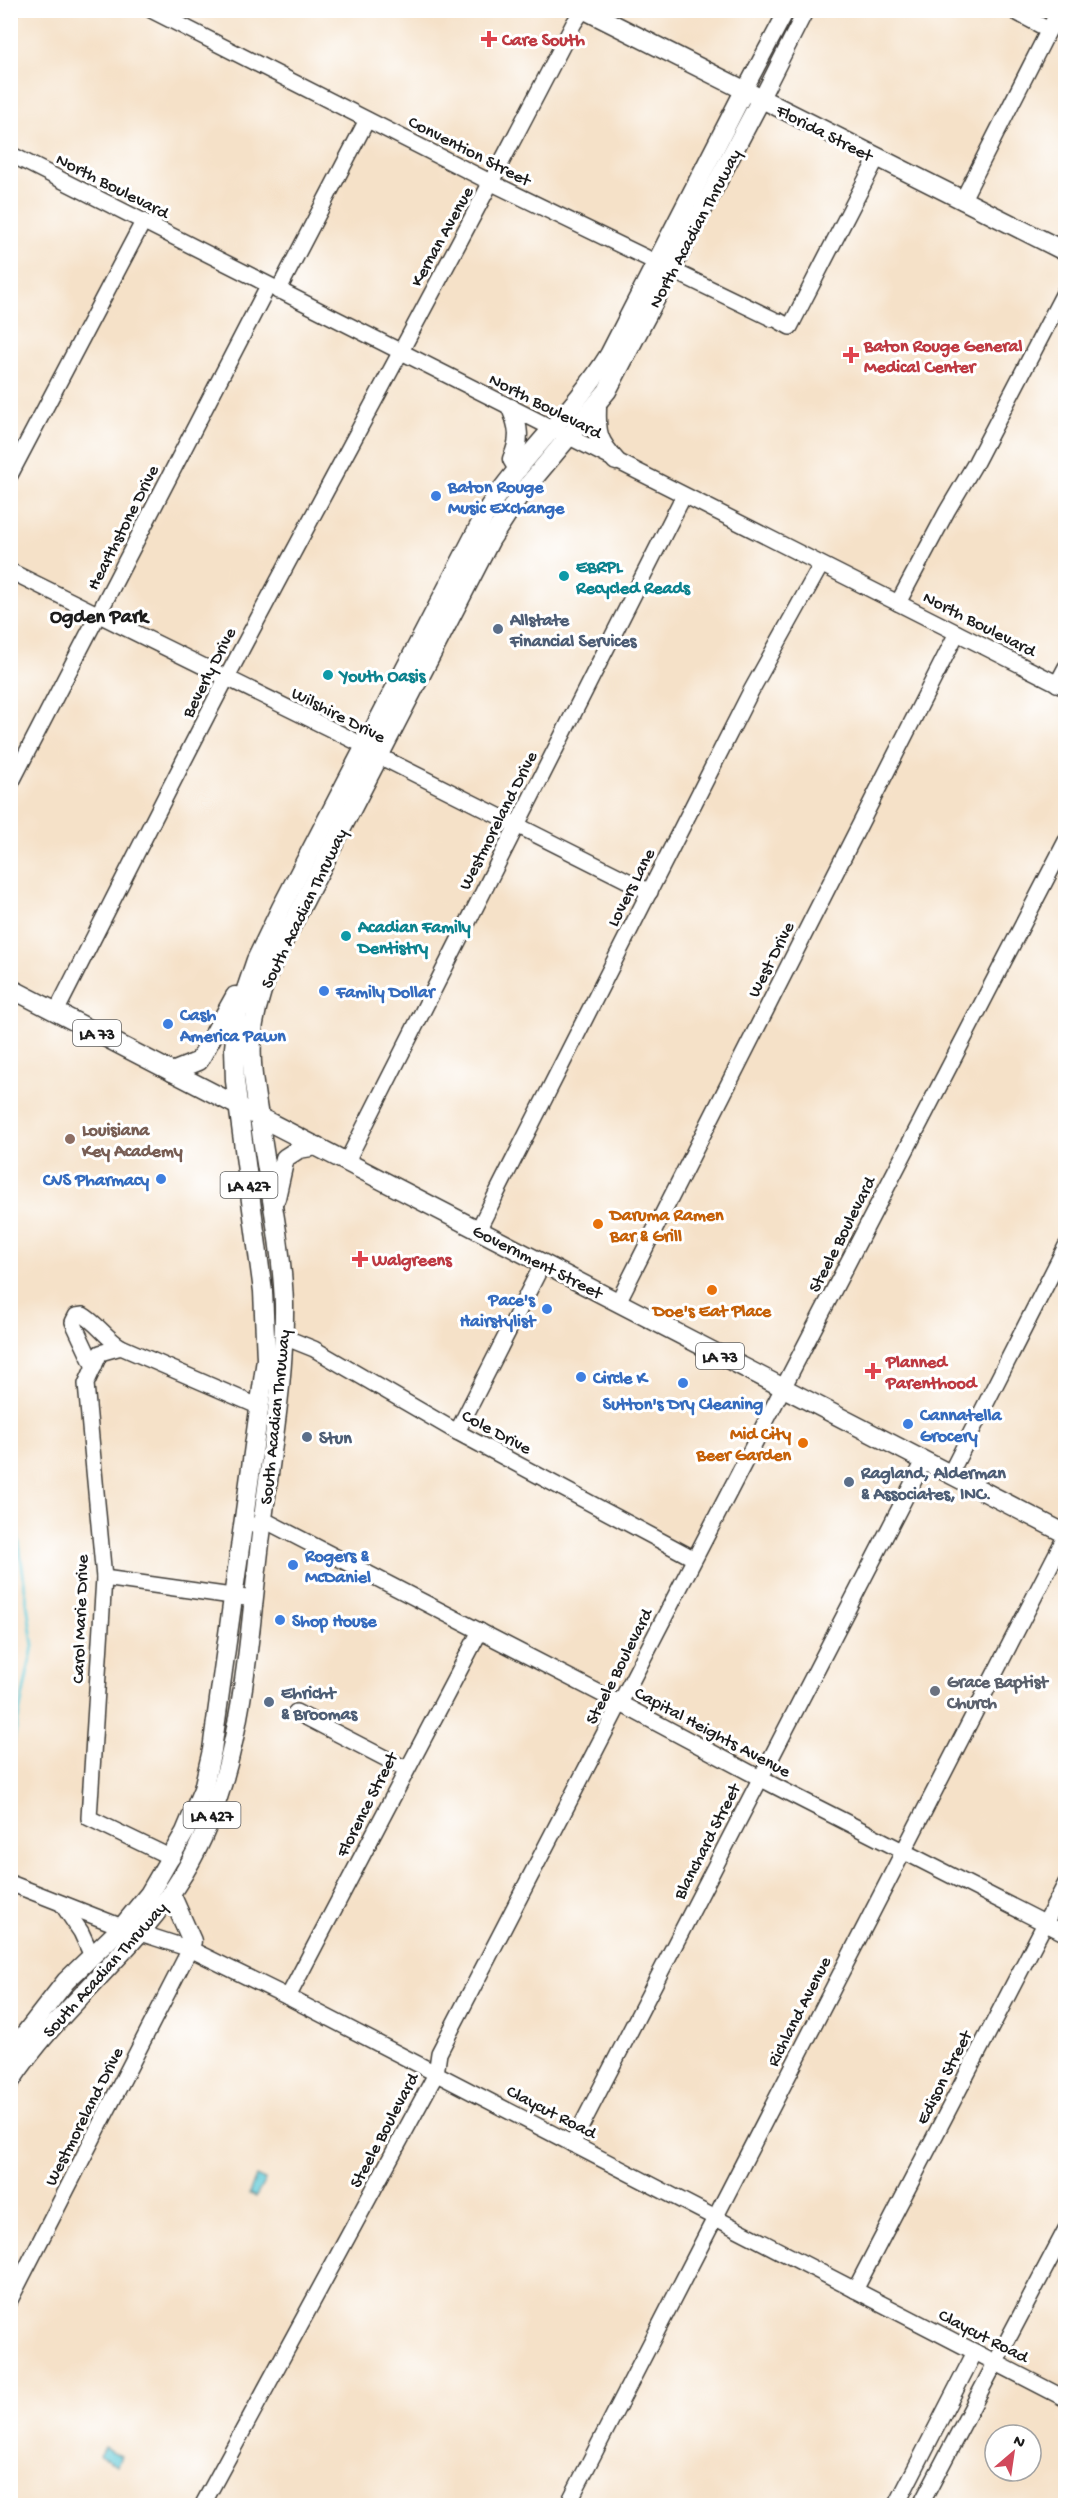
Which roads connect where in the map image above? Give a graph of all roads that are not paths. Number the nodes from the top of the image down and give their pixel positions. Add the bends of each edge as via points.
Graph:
1 (151, 10) edge
2 (584, 10) edge
3 (787, 10) edge
4 (806, 10) edge
5 (1012, 10) edge
6 (1059, 10) edge
7 (1049, 30) junction
8 (744, 91) junction
9 (761, 99) junction
10 (367, 120) junction
11 (12, 157) edge
12 (877, 158) junction
13 (492, 183) junction
14 (962, 201) junction
15 (143, 222) junction
16 (1065, 252) edge
17 (664, 267) junction
18 (273, 288) junction
19 (1065, 289) edge
20 (400, 352) junction
21 (597, 407) junction
22 (511, 408) junction
23 (552, 428) junction
24 (570, 438) junction
25 (616, 461) junction
26 (518, 469) junction
27 (10, 475) edge
28 (683, 497) junction
29 (821, 565) junction
30 (10, 571) edge
31 (898, 603) junction
32 (99, 615) junction
33 (957, 633) junction
34 (1065, 667) edge
35 (226, 679) junction
36 (1061, 686) edge
37 (372, 751) junction
38 (10, 785) edge
39 (516, 825) junction
40 (1065, 841) edge
41 (650, 892) junction
42 (246, 986) junction
43 (10, 988) edge
44 (56, 1012) junction
45 (172, 1072) junction
46 (238, 1105) junction
47 (259, 1116) junction
48 (317, 1146) junction
49 (347, 1161) junction
50 (273, 1212) junction
51 (478, 1230) junction
52 (1065, 1246) edge
53 (543, 1263) junction
54 (618, 1302) junction
55 (284, 1337) junction
56 (121, 1347) junction
57 (97, 1360) junction
58 (783, 1388) junction
59 (260, 1407) junction
60 (457, 1432) junction
61 (924, 1461) junction
62 (950, 1474) junction
63 (253, 1525) junction
64 (1065, 1534) edge
65 (693, 1558) junction
66 (104, 1578) junction
67 (234, 1596) junction
68 (253, 1599) junction
69 (480, 1631) junction
70 (621, 1704) junction
71 (296, 1712) dead end
72 (406, 1769) junction
73 (760, 1779) junction
74 (903, 1851) junction
75 (172, 1858) junction
76 (10, 1883) edge
77 (1065, 1883) edge
78 (171, 1894) junction
79 (62, 1904) junction
80 (1045, 1923) junction
81 (122, 1927) junction
82 (141, 1933) junction
83 (1065, 1934) edge
84 (190, 1949) junction
85 (92, 1956) junction
86 (288, 1997) junction
87 (10, 2053) edge
88 (436, 2074) junction
89 (10, 2082) edge
90 (572, 2144) junction
91 (714, 2217) junction
92 (1065, 2229) edge
93 (855, 2290) junction
94 (10, 2300) edge
95 (975, 2352) junction
96 (996, 2362) junction
97 (1065, 2399) edge
98 (202, 2505) edge
99 (567, 2505) edge
100 (896, 2505) edge
101 (921, 2505) edge

1 - 10 street, Convention Street
2 - 8 main road, Florida Street
2 - 13 street, Kernan Avenue
3 - 8 street, North Acadian Thruway
4 - 9 street, North Acadian Thruway
5 - 7 street
6 - 7 street
7 - 14 street
8 - 9 main road, Florida Street
8 - 17 main road, North Acadian Thruway
9 - 12 main road, Florida Street
9 - 17 main road, North Acadian Thruway
10 - 13 street, Convention Street
10 - 18 street, Hearthstone Drive
11 - 15 street, North Boulevard
12 - 14 main road, Florida Street
12 - 17 street, Convention Street via 781,322
13 - 17 street, Convention Street
13 - 20 street, Kernan Avenue
14 - 16 main road, Florida Street
15 - 18 street, North Boulevard
15 - 27 street
17 - 21 main road, North Acadian Thruway via 620,370
17 - 23 main road, North Acadian Thruway via 599,372
18 - 20 street, North Boulevard
18 - 32 street, Hearthstone Drive
19 - 31 street
20 - 22 street, North Boulevard
20 - 35 street, Beverly Drive
21 - 24 main road, North Acadian Thruway
21 - 25 main road via 596,432 602,446
22 - 23 street, North Boulevard
22 - 26 main road via 519,432 512,459
23 - 24 street, North Boulevard
23 - 26 main road, South Acadian Thruway / LA 427
24 - 25 street, North Boulevard
24 - 37 main road, South Acadian Thruway via 503,520
25 - 28 street, North Boulevard
26 - 37 main road, South Acadian Thruway / LA 427 via 489,507
28 - 29 street, North Boulevard
28 - 39 street, Westmoreland Drive
29 - 31 street, North Boulevard
29 - 41 street, Lovers Lane via 751,691
30 - 32 street, Wilshire Drive
31 - 33 street, North Boulevard
32 - 35 street, Wilshire Drive
32 - 38 street, Hearthstone Drive
33 - 36 street, North Boulevard
33 - 54 street, West Drive
34 - 36 street
35 - 37 street, Wilshire Drive
35 - 44 street, Beverly Drive
37 - 39 street, Wilshire Drive
37 - 42 main road, South Acadian Thruway / LA 427 via 281,908
37 - 47 main road, South Acadian Thruway via 261,993 252,1041
39 - 41 street, Wilshire Drive
39 - 49 street, Westmoreland Drive
40 - 58 street, Steele Boulevard
41 - 51 street, Lovers Lane
42 - 45 main road via 234,997 199,1061
42 - 46 main road, South Acadian Thruway / LA 427 via 234,1038
43 - 44 main road, Government Street / LA 73
44 - 45 main road, Government Street / LA 73
45 - 46 main road, Government Street / LA 73
46 - 47 main road, Government Street / LA 73
46 - 59 main road, South Acadian Thruway / LA 427 via 263,1291 266,1359
47 - 48 main road, Government Street / LA 73
47 - 50 main road, South Acadian Thruway / LA 427
48 - 49 main road, Government Street / LA 73
48 - 50 main road via 298,1149 285,1158
49 - 51 main road, Government Street / LA 73
50 - 55 main road, South Acadian Thruway / LA 427 via 283,1289
51 - 53 main road, Government Street / LA 73
52 - 62 street
53 - 54 main road, Government Street / LA 73
53 - 60 street
54 - 58 main road, Government Street / LA 73
55 - 60 street, Cole Drive via 314,1349
55 - 63 main road, South Acadian Thruway / LA 427 via 279,1396
56 - 57 street
56 - 57 street via 107,1339 90,1319 76,1316 75,1331
56 - 59 street
57 - 66 street, Carol Marie Drive via 86,1384
58 - 61 main road, Government Street / LA 73
58 - 65 street, Steele Boulevard
59 - 63 main road, South Acadian Thruway / LA 427
60 - 65 street, Cole Drive
61 - 62 main road, Government Street / LA 73
61 - 73 street, Blanchard Street
62 - 64 main road, Government Street / LA 73
63 - 67 main road, South Acadian Thruway / LA 427
63 - 68 main road, South Acadian Thruway / LA 427
63 - 69 street, Capital Heights Avenue via 270,1523
64 - 74 street, Richland Avenue
65 - 70 street, Steele Boulevard
66 - 67 street
66 - 75 street, Carol Marie Drive via 89,1818
67 - 68 street
67 - 75 main road, South Acadian Thruway / LA 427 via 208,1771
68 - 78 main road, South Acadian Thruway / LA 427 via 225,1777 199,1846
69 - 70 street, Capital Heights Avenue
69 - 72 street, Florence Street
70 - 73 street, Capital Heights Avenue
70 - 88 street, Steele Boulevard via 439,2053
71 - 72 street
72 - 86 street, Florence Street
73 - 74 street, Capital Heights Avenue
73 - 90 street, Blanchard Street
74 - 80 street, Capital Heights Avenue
74 - 91 street, Richland Avenue
75 - 81 main road, South Acadian Thruway / LA 427
76 - 79 street, Claycut Road
77 - 80 street, Edison Street
78 - 82 main road, South Acadian Thruway / LA 427
78 - 84 main road via 192,1941
79 - 81 street, Claycut Road
79 - 85 street
80 - 83 street, Capital Heights Avenue
80 - 93 street, Edison Street
81 - 82 street, Claycut Road
81 - 85 main road, South Acadian Thruway / LA 427
82 - 84 street, Claycut Road
82 - 89 main road, South Acadian Thruway / LA 427 via 66,2012
84 - 86 street, Claycut Road
84 - 94 street, Westmoreland Drive
85 - 87 main road, South Acadian Thruway / LA 427 via 54,1995
86 - 88 street, Claycut Road
88 - 90 street, Claycut Road
88 - 98 street, Steele Boulevard
90 - 91 street, Claycut Road
91 - 93 street, Claycut Road
91 - 99 street, Richland Avenue
92 - 96 street
93 - 95 street, Claycut Road
95 - 96 street, Claycut Road
95 - 100 street
96 - 97 street, Claycut Road
96 - 101 street

